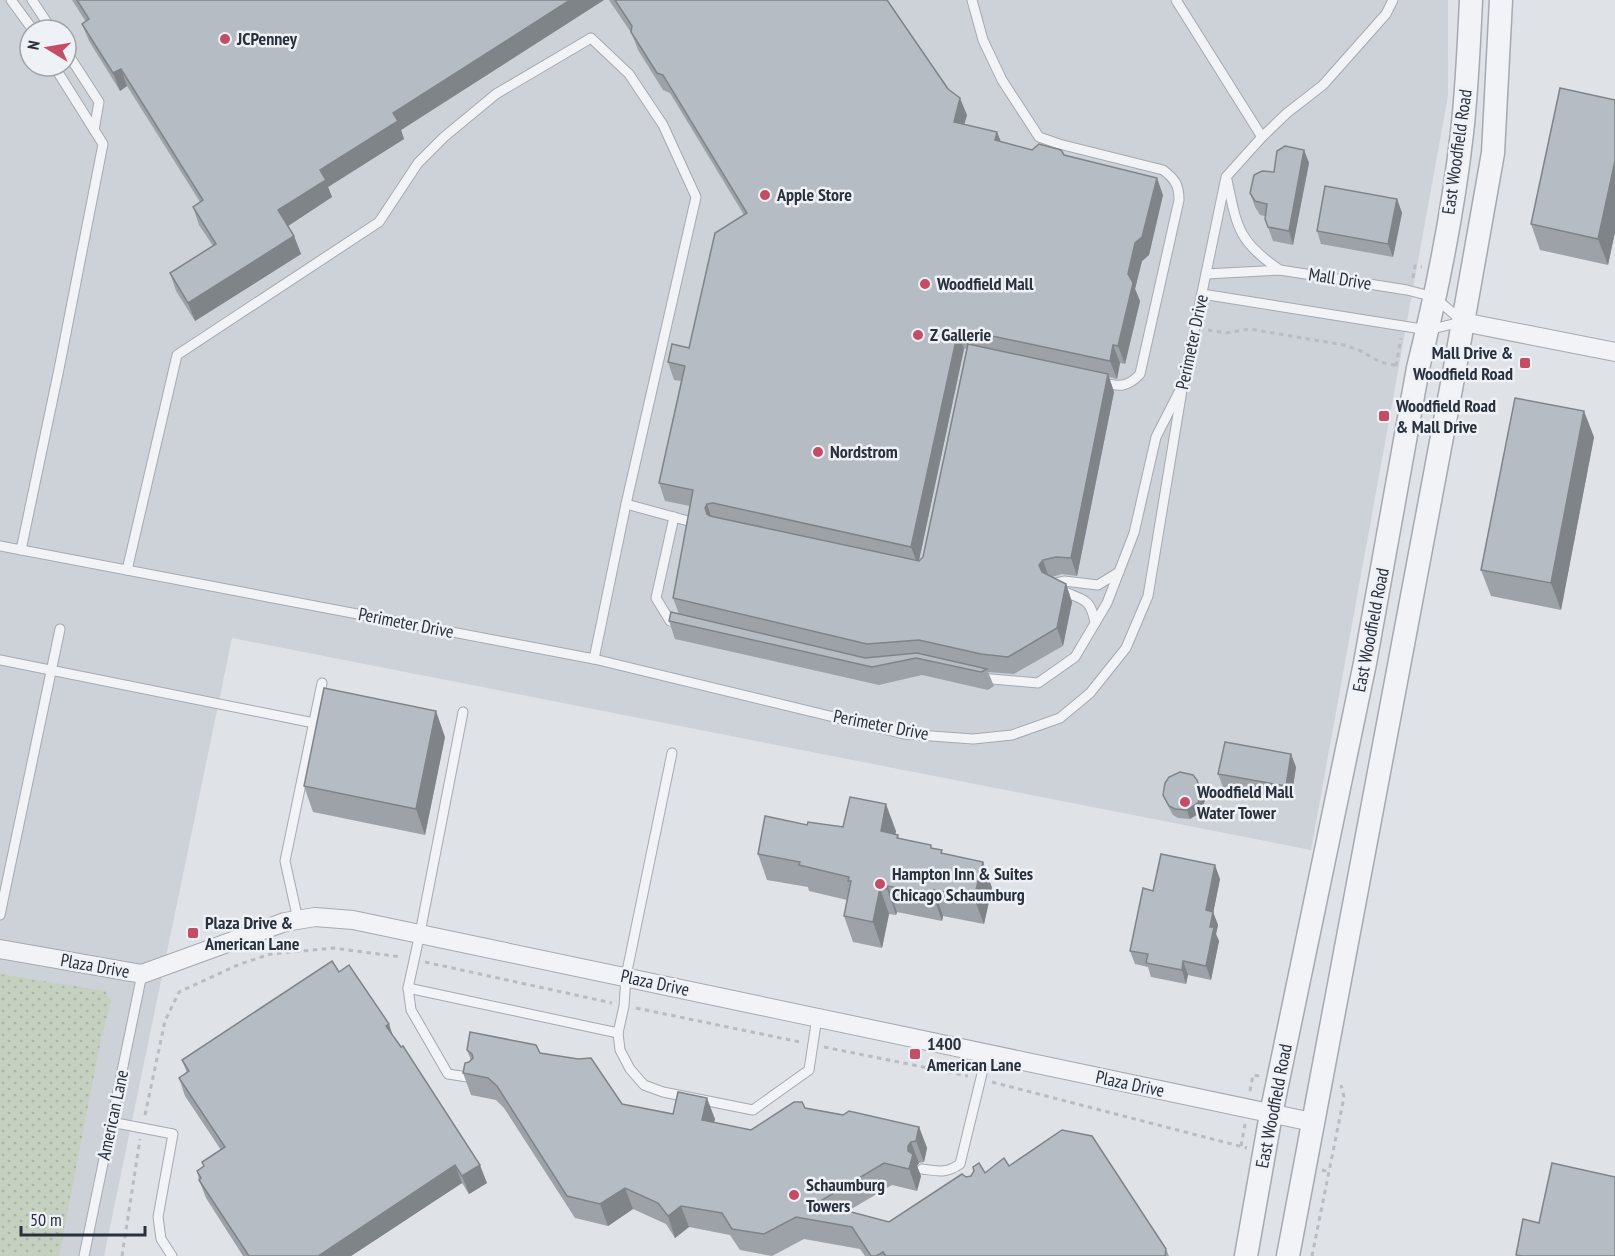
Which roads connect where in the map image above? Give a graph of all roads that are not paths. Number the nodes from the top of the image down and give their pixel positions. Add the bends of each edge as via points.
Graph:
1 (11, 0) edge
2 (32, 0) edge
3 (972, 0) edge
4 (1176, 0) edge
5 (1393, 0) edge
6 (1471, 0) edge
7 (1501, 0) edge
8 (24, 18) edge
9 (44, 18) edge
10 (78, 70) edge
11 (62, 78) edge
12 (94, 130) junction
13 (1262, 137) junction
14 (1226, 177) junction
15 (1280, 270) junction
16 (1206, 274) junction
17 (1202, 294) junction
18 (1434, 297) junction
19 (1463, 322) junction
20 (1428, 330) junction
21 (1615, 352) edge
22 (1085, 379) edge
23 (1183, 384) junction
24 (626, 504) junction
25 (674, 517) junction
26 (688, 521) edge
27 (0, 546) edge
28 (21, 550) junction
29 (127, 570) junction
30 (1119, 572) junction
31 (1095, 623) junction
32 (688, 625) edge
33 (60, 629) dead end
34 (594, 659) junction
35 (0, 660) edge
36 (51, 670) junction
37 (966, 674) edge
38 (322, 683) dead end
39 (463, 712) dead end
40 (314, 723) junction
41 (672, 753) dead end
42 (0, 915) edge
43 (298, 920) junction
44 (420, 933) junction
45 (0, 949) edge
46 (142, 974) junction
47 (626, 976) junction
48 (408, 988) junction
49 (818, 1017) junction
50 (618, 1033) junction
51 (987, 1053) junction
52 (474, 1078) edge
53 (1271, 1114) junction
54 (111, 1122) junction
55 (1312, 1122) junction
56 (960, 1164) junction
57 (922, 1169) dead end
58 (965, 1174) edge
59 (84, 1256) edge
60 (172, 1256) edge
61 (1246, 1256) edge
62 (1288, 1256) edge

1 - 8 lane
2 - 9 lane
3 - 22 lane via 983,40 1002,80 1039,137 1163,170 1179,188 1140,374 1132,383 1119,386
4 - 13 lane
5 - 13 lane via 1386,14 1323,86
6 - 18 street, East Woodfield Road via 1462,135
7 - 19 street, East Woodfield Road via 1493,153
10 - 12 lane via 99,102
11 - 12 lane
12 - 28 lane via 103,144
13 - 14 lane
14 - 15 lane via 1235,217 1246,242
14 - 16 lane, Perimeter Drive
15 - 16 lane, Mall Drive
15 - 18 lane, Mall Drive
16 - 17 lane, Perimeter Drive
17 - 20 lane, Mall Drive
17 - 23 lane, Perimeter Drive
18 - 19 lane, Mall Drive
18 - 20 street, East Woodfield Road
19 - 20 lane, Mall Drive
19 - 21 street, Mall Drive
19 - 55 street, East Woodfield Road
20 - 53 street, East Woodfield Road via 1365,663
23 - 30 lane via 1156,437 1134,533
23 - 34 lane, Perimeter Drive via 1148,596 1126,648 1090,693 1060,718 1012,735 973,739 904,734
24 - 25 lane
24 - 29 lane via 696,197 663,125 629,74 591,38 496,94 444,136 418,163 379,222 177,355
24 - 34 lane
25 - 26 lane
25 - 32 lane via 656,598 670,621
27 - 28 lane, Perimeter Drive
28 - 29 lane, Perimeter Drive
29 - 34 lane, Perimeter Drive
30 - 31 lane
30 - 31 lane via 1098,585 1064,581 1053,584 1084,599 1093,611
31 - 37 lane via 1075,657 1038,683
33 - 36 lane
35 - 36 lane
36 - 40 lane
36 - 42 lane
38 - 40 lane
39 - 44 lane
40 - 43 lane via 285,861
41 - 47 lane
43 - 44 street, Plaza Drive via 353,920
43 - 46 street, Plaza Drive via 247,934
44 - 47 street, Plaza Drive
44 - 48 lane
45 - 46 street, Plaza Drive
46 - 54 lane, American Lane
47 - 49 street, Plaza Drive
47 - 50 lane
48 - 50 lane
48 - 52 lane via 411,1010 448,1074
49 - 50 lane via 809,1070 753,1110 663,1092 644,1084 620,1050
49 - 51 street, Plaza Drive
51 - 53 street, Plaza Drive
51 - 56 lane
53 - 55 street, Plaza Drive
53 - 61 street, East Woodfield Road
54 - 59 lane, American Lane
54 - 60 lane via 173,1134 158,1217 161,1239
55 - 62 street, East Woodfield Road
56 - 57 lane via 950,1171
56 - 58 lane

